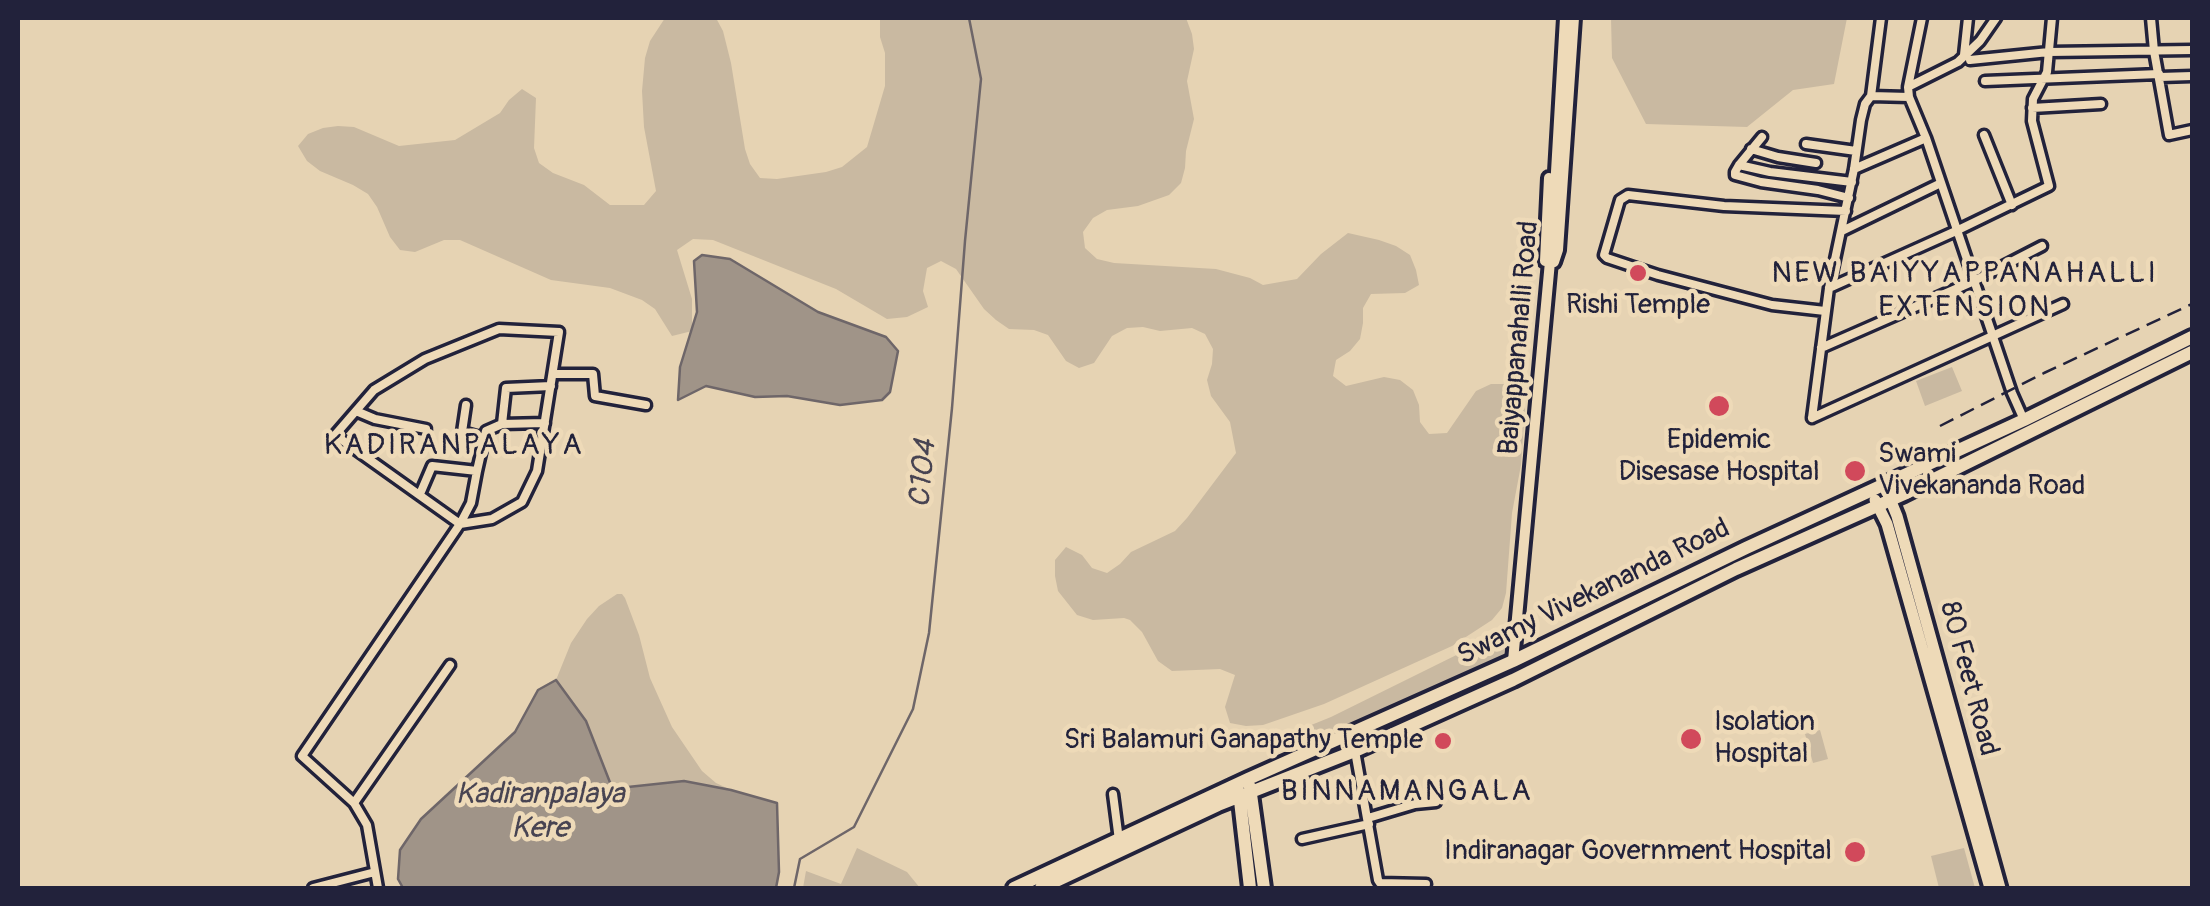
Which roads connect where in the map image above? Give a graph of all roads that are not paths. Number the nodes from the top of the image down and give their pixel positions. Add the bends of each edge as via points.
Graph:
1 (1563, 18) edge
2 (1574, 18) edge
3 (1881, 18) edge
4 (1922, 18) edge
5 (1968, 18) edge
6 (2052, 18) edge
7 (2152, 18) edge
8 (1995, 20) edge
9 (2192, 50) edge
10 (2154, 51) junction
11 (2049, 52) junction
12 (1967, 58) junction
13 (2160, 76) junction
14 (2192, 76) edge
15 (2044, 80) junction
16 (1985, 81) dead end
17 (1909, 92) junction
18 (1871, 96) junction
19 (2101, 104) dead end
20 (2032, 108) junction
21 (2192, 130) edge
22 (1984, 135) dead end
23 (1762, 137) dead end
24 (1926, 138) junction
25 (1806, 144) dead end
26 (1751, 149) junction
27 (1856, 151) junction
28 (1816, 163) dead end
29 (1739, 165) junction
30 (1854, 170) junction
31 (1852, 182) junction
32 (1941, 183) junction
33 (1849, 198) junction
34 (2012, 205) junction
35 (1846, 211) junction
36 (1842, 231) junction
37 (1956, 231) junction
38 (2042, 246) dead end
39 (1974, 281) junction
40 (1547, 287) junction
41 (1828, 288) junction
42 (2062, 304) dead end
43 (1825, 310) junction
44 (1993, 337) junction
45 (2192, 337) edge
46 (1820, 348) junction
47 (2192, 352) edge
48 (553, 374) junction
49 (551, 386) junction
50 (466, 405) dead end
51 (646, 406) dead end
52 (356, 411) junction
53 (2024, 420) junction
54 (545, 422) junction
55 (502, 424) junction
56 (426, 430) dead end
57 (484, 438) junction
58 (477, 471) junction
59 (420, 494) junction
60 (1881, 495) junction
61 (460, 524) junction
62 (1513, 662) junction
63 (450, 665) dead end
64 (1355, 751) junction
65 (1244, 788) junction
66 (1113, 794) dead end
67 (1436, 802) dead end
68 (354, 804) junction
69 (1368, 821) junction
70 (1302, 839) dead end
71 (1120, 840) junction
72 (375, 872) junction
73 (1426, 884) dead end
74 (326, 887) edge
75 (313, 888) edge
76 (378, 888) edge
77 (1014, 888) edge
78 (1041, 888) edge
79 (1250, 888) edge
80 (1264, 888) edge
81 (1990, 888) edge
82 (2000, 888) edge

1 - 40 street, Baiyappanahalli Road
1 - 40 street via 1544,250
2 - 40 street via 1558,250
3 - 18 street
4 - 17 street
5 - 8 street
5 - 12 street
6 - 11 street
7 - 10 street
8 - 12 street
9 - 10 street
10 - 11 street
10 - 13 street
11 - 12 street
11 - 15 street
12 - 17 street
13 - 14 street
13 - 15 street
13 - 21 street via 2170,134
15 - 16 street
15 - 20 street
17 - 18 street
17 - 24 street
18 - 27 street
19 - 20 street
20 - 34 street via 2049,186
22 - 34 street
23 - 26 street
24 - 30 street
24 - 32 street
25 - 27 street
26 - 28 street
26 - 29 street
27 - 30 street
29 - 31 street
29 - 33 street via 1734,174 1741,177
30 - 31 street
31 - 33 street
32 - 36 street
32 - 37 street
33 - 35 street
34 - 37 street
35 - 36 street
35 - 43 street via 1628,195 1620,200 1604,255 1772,305
36 - 41 street
37 - 39 street
37 - 41 street
38 - 39 street
39 - 44 street
39 - 46 street
40 - 62 street, Baiyappanahalli Road
41 - 43 street
42 - 44 street
43 - 46 street
44 - 46 street via 1812,418
44 - 53 street
45 - 53 main road, Swamy Vivekananda Road
47 - 60 main road, Swamy Vivekananda Road
48 - 49 street
48 - 51 street via 594,374 594,396
48 - 52 street via 559,332 499,329 425,359 374,390
49 - 54 street
49 - 55 street via 506,388
50 - 57 street via 462,432
52 - 56 street
52 - 59 street via 334,435
53 - 60 main road, Swamy Vivekananda Road
54 - 55 street
54 - 61 street via 537,472 522,502 492,520
55 - 57 street
57 - 58 street
58 - 59 street via 432,466
58 - 61 street
59 - 61 street
60 - 62 main road, Swamy Vivekananda Road via 1746,548
60 - 64 main road, Swamy Vivekananda Road via 1513,680
60 - 81 main road, 80 Feet Road
60 - 82 main road, 80 Feet Road
61 - 68 street via 302,756
62 - 65 main road, Swamy Vivekananda Road
63 - 68 street
64 - 65 main road, Swamy Vivekananda Road
64 - 69 street
65 - 71 main road, Swamy Vivekananda Road
65 - 78 main road, Swamy Vivekananda Road
65 - 79 main road
65 - 80 main road
66 - 71 street
67 - 69 street
68 - 72 street via 366,825
69 - 70 street
69 - 73 street via 1380,883
71 - 77 main road, Swamy Vivekananda Road
72 - 74 street
72 - 76 street
74 - 75 street

